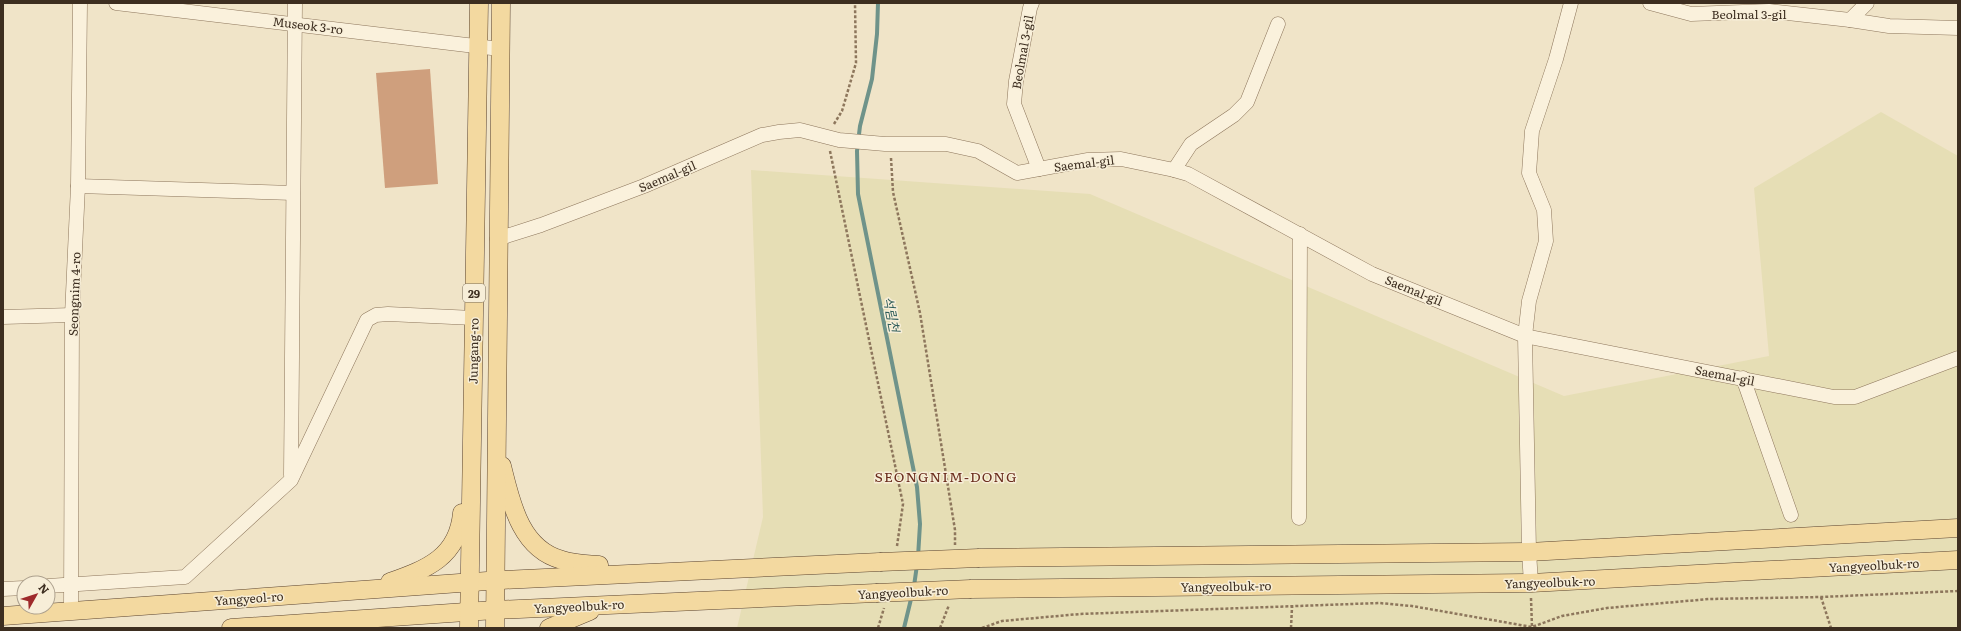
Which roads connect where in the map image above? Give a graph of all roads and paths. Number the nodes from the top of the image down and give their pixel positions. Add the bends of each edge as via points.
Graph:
1 (80, 3) edge
2 (116, 3) edge
3 (295, 3) edge
4 (480, 3) edge
5 (501, 3) edge
6 (855, 3) edge
7 (1032, 3) edge
8 (1571, 3) edge
9 (1650, 3) edge
10 (1867, 3) edge
11 (1850, 20) junction
12 (295, 24) junction
13 (1278, 24) dead end
14 (1958, 28) edge
15 (479, 46) junction
16 (500, 49) junction
17 (833, 139) junction
18 (889, 144) junction
19 (1039, 169) junction
20 (1174, 170) junction
21 (78, 186) junction
22 (293, 193) junction
23 (1300, 234) junction
24 (497, 239) junction
25 (72, 315) junction
26 (3, 317) edge
27 (474, 318) junction
28 (1525, 336) junction
29 (1958, 358) edge
30 (1743, 378) junction
31 (496, 441) junction
32 (291, 480) junction
33 (470, 506) junction
34 (1791, 515) dead end
35 (1299, 518) dead end
36 (1958, 528) edge
37 (955, 546) dead end
38 (1528, 552) junction
39 (888, 558) junction
40 (1958, 560) edge
41 (601, 574) junction
42 (495, 581) junction
43 (469, 582) junction
44 (1531, 584) junction
45 (71, 585) junction
46 (56, 586) edge
47 (16, 588) edge
48 (3, 589) edge
49 (374, 589) junction
50 (1958, 591) edge
51 (881, 597) junction
52 (1821, 597) junction
53 (950, 599) dead end
54 (605, 605) junction
55 (1292, 607) junction
56 (495, 610) junction
57 (71, 611) junction
58 (3, 616) edge
59 (378, 617) junction
60 (469, 620) edge
61 (1532, 627) edge
62 (231, 628) edge
63 (407, 628) edge
64 (495, 628) edge
65 (549, 628) edge
66 (878, 628) edge
67 (940, 628) edge
68 (982, 628) edge
69 (1292, 628) edge
70 (1831, 628) edge

1 - 21 street, Seongnim 4-ro
2 - 12 street, Museok 3-ro
3 - 12 street
4 - 15 main road, Jungang-ro / 29
5 - 16 main road, Jungang-ro / 29
6 - 17 path via 856,63
7 - 19 street, Beolmal 3-gil via 1016,81 1014,104
8 - 28 street via 1532,131 1529,173 1544,210 1546,240 1529,301
9 - 11 street, Beolmal 3-gil via 1691,14 1769,11
10 - 11 street
11 - 14 street, Beolmal 3-gil via 1889,26
12 - 15 street, Museok 3-ro
12 - 22 street
13 - 20 street via 1247,102 1234,115 1190,144
15 - 16 street, Museok 3-ro
15 - 27 main road, Jungang-ro / 29
16 - 24 main road, Jungang-ro / 29
17 - 18 street, Saemal-gil
17 - 24 street, Saemal-gil via 800,130 762,135 644,186
17 - 39 path via 903,504
18 - 19 street, Saemal-gil via 946,144 978,151 1017,173
18 - 37 path via 893,192 920,313 955,530
19 - 20 street, Saemal-gil via 1088,160 1121,158
20 - 23 street, Saemal-gil via 1188,174
21 - 22 street
21 - 25 street, Seongnim 4-ro
22 - 32 street
23 - 28 street, Saemal-gil via 1372,274
23 - 35 street
24 - 31 main road, Jungang-ro / 29
25 - 26 street
25 - 45 street, Seongnim 4-ro
27 - 32 street via 388,314 376,315 367,320
27 - 33 main road, Jungang-ro / 29
28 - 30 street, Saemal-gil
28 - 38 street
29 - 30 street, Saemal-gil via 1855,397 1834,397
30 - 34 street
31 - 41 main road via 511,500 531,542 538,549 562,560 599,565
31 - 42 main road, Jungang-ro / 29
32 - 45 street via 185,577
33 - 43 main road, Jungang-ro / 29
33 - 49 main road via 463,512 458,535 443,556 419,571
36 - 38 main road
38 - 39 main road, bridge
38 - 44 street
39 - 41 main road
40 - 44 main road, Yangyeolbuk-ro
41 - 42 main road
42 - 43 main road, Yangyeol-ro
42 - 56 main road, Jungang-ro / 29
43 - 49 main road, Yangyeol-ro
43 - 60 main road, Jungang-ro / 29
44 - 51 main road, Yangyeolbuk-ro, bridge via 971,589
44 - 61 path
45 - 46 street
45 - 57 street, Seongnim 4-ro
47 - 48 street
49 - 57 main road, Yangyeol-ro
50 - 52 path
51 - 54 main road, Yangyeolbuk-ro
51 - 66 path
52 - 61 path via 1709,599 1607,608 1562,616
52 - 70 path
53 - 67 path
54 - 56 main road, Yangyeolbuk-ro
54 - 65 main road
55 - 61 path via 1379,603 1412,606
55 - 68 path via 1080,614 1002,620
55 - 69 path
56 - 60 main road
56 - 64 main road, Jungang-ro / 29
57 - 58 main road, Yangyeol-ro
59 - 60 main road
59 - 62 main road
59 - 63 main road via 380,623

